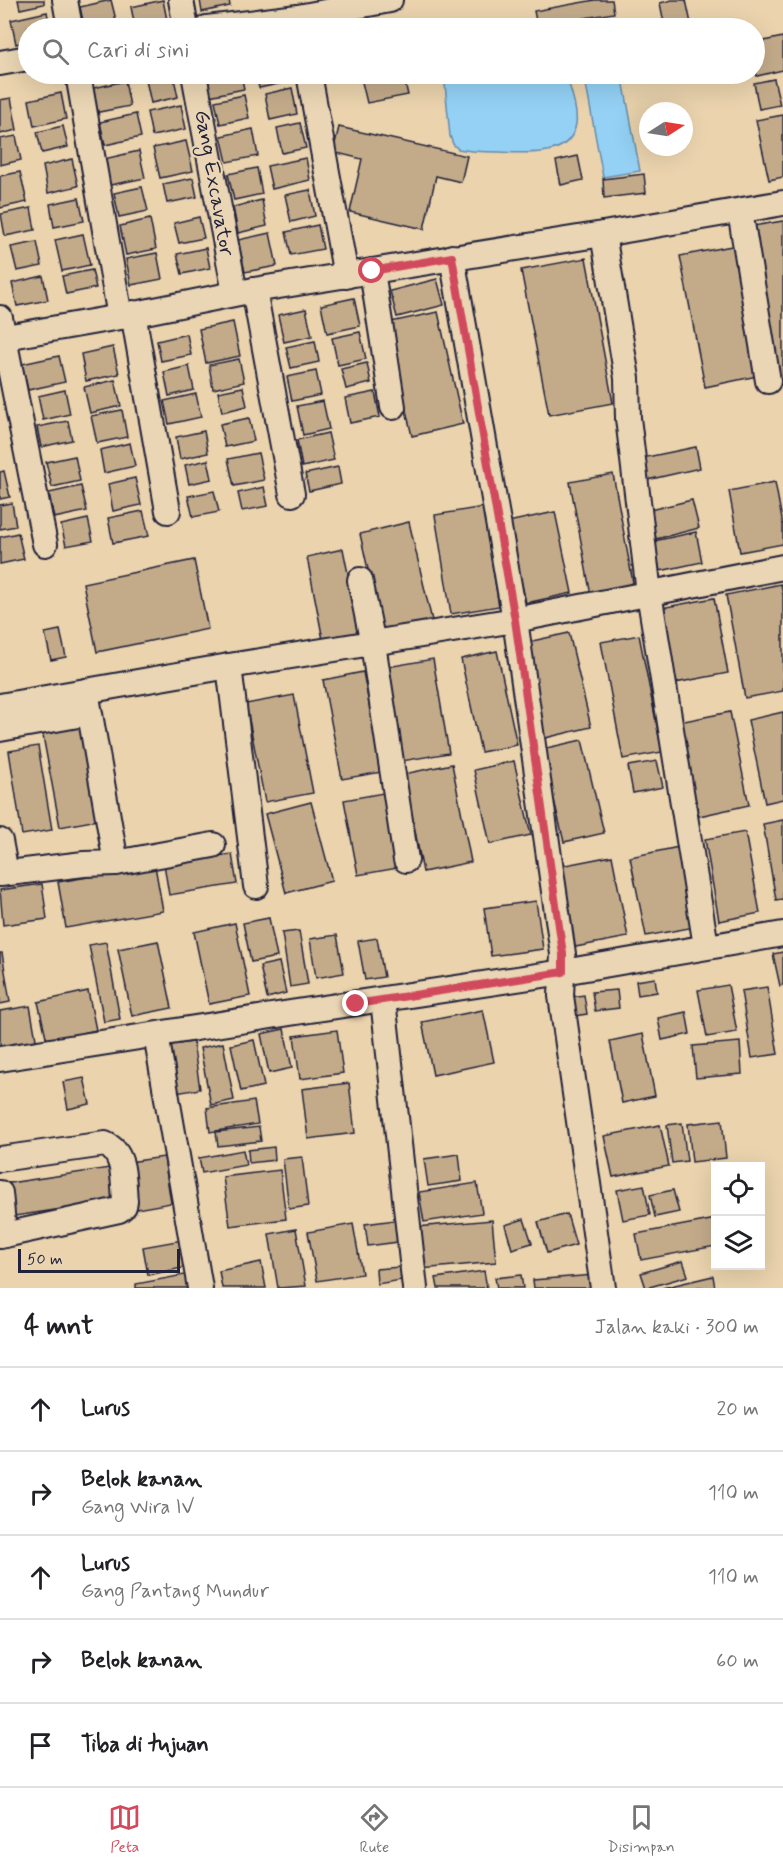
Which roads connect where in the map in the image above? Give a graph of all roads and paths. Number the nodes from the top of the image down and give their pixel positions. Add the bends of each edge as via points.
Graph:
1 (65, 0) edge
2 (181, 0) edge
3 (390, 0) edge
4 (298, 15) edge
5 (68, 18) edge
6 (184, 18) edge
7 (277, 18) edge
8 (18, 60) edge
9 (0, 63) edge
10 (80, 84) edge
11 (196, 84) edge
12 (311, 84) edge
13 (783, 203) edge
14 (740, 211) junction
15 (603, 234) junction
16 (452, 257) junction
17 (372, 271) junction
18 (346, 276) junction
19 (244, 291) junction
20 (127, 315) junction
21 (1, 331) edge
22 (768, 381) dead end
23 (393, 407) dead end
24 (292, 494) dead end
25 (168, 511) dead end
26 (45, 544) dead end
27 (783, 567) edge
28 (360, 580) dead end
29 (649, 593) junction
30 (515, 620) junction
31 (373, 644) junction
32 (229, 666) junction
33 (87, 702) junction
34 (0, 706) edge
35 (0, 729) edge
36 (0, 841) edge
37 (213, 845) dead end
38 (406, 860) dead end
39 (116, 863) junction
40 (3, 873) edge
41 (256, 886) dead end
42 (783, 934) edge
43 (706, 946) junction
44 (563, 972) junction
45 (383, 1000) junction
46 (156, 1035) junction
47 (0, 1059) edge
48 (0, 1160) edge
49 (0, 1193) edge
50 (2, 1236) edge
51 (200, 1288) edge
52 (415, 1288) edge
53 (603, 1288) edge

1 - 5 street
2 - 6 street
3 - 4 street
4 - 7 street
8 - 9 street
10 - 20 street
11 - 19 street, Gang Excavator
12 - 18 street
13 - 14 street
14 - 15 street
14 - 22 street
15 - 16 street
15 - 29 street via 622,342
16 - 17 street
16 - 30 street
17 - 18 street
17 - 23 street
18 - 19 street
19 - 20 street
19 - 24 street, Gang Excavator
20 - 21 street
20 - 25 street
21 - 26 street
27 - 29 street
28 - 31 street
29 - 30 street
29 - 43 street
30 - 31 street
30 - 44 street
31 - 32 street
31 - 38 street
32 - 33 street
32 - 41 street
33 - 34 street
33 - 35 street
33 - 39 street
36 - 40 street
37 - 39 street
39 - 40 street
42 - 43 street
43 - 44 street
44 - 45 street
44 - 53 street via 561,996
45 - 46 street
45 - 52 street
46 - 47 street
46 - 51 street
48 - 50 street via 105,1144 114,1149 121,1162 125,1201 119,1209
49 - 50 street

